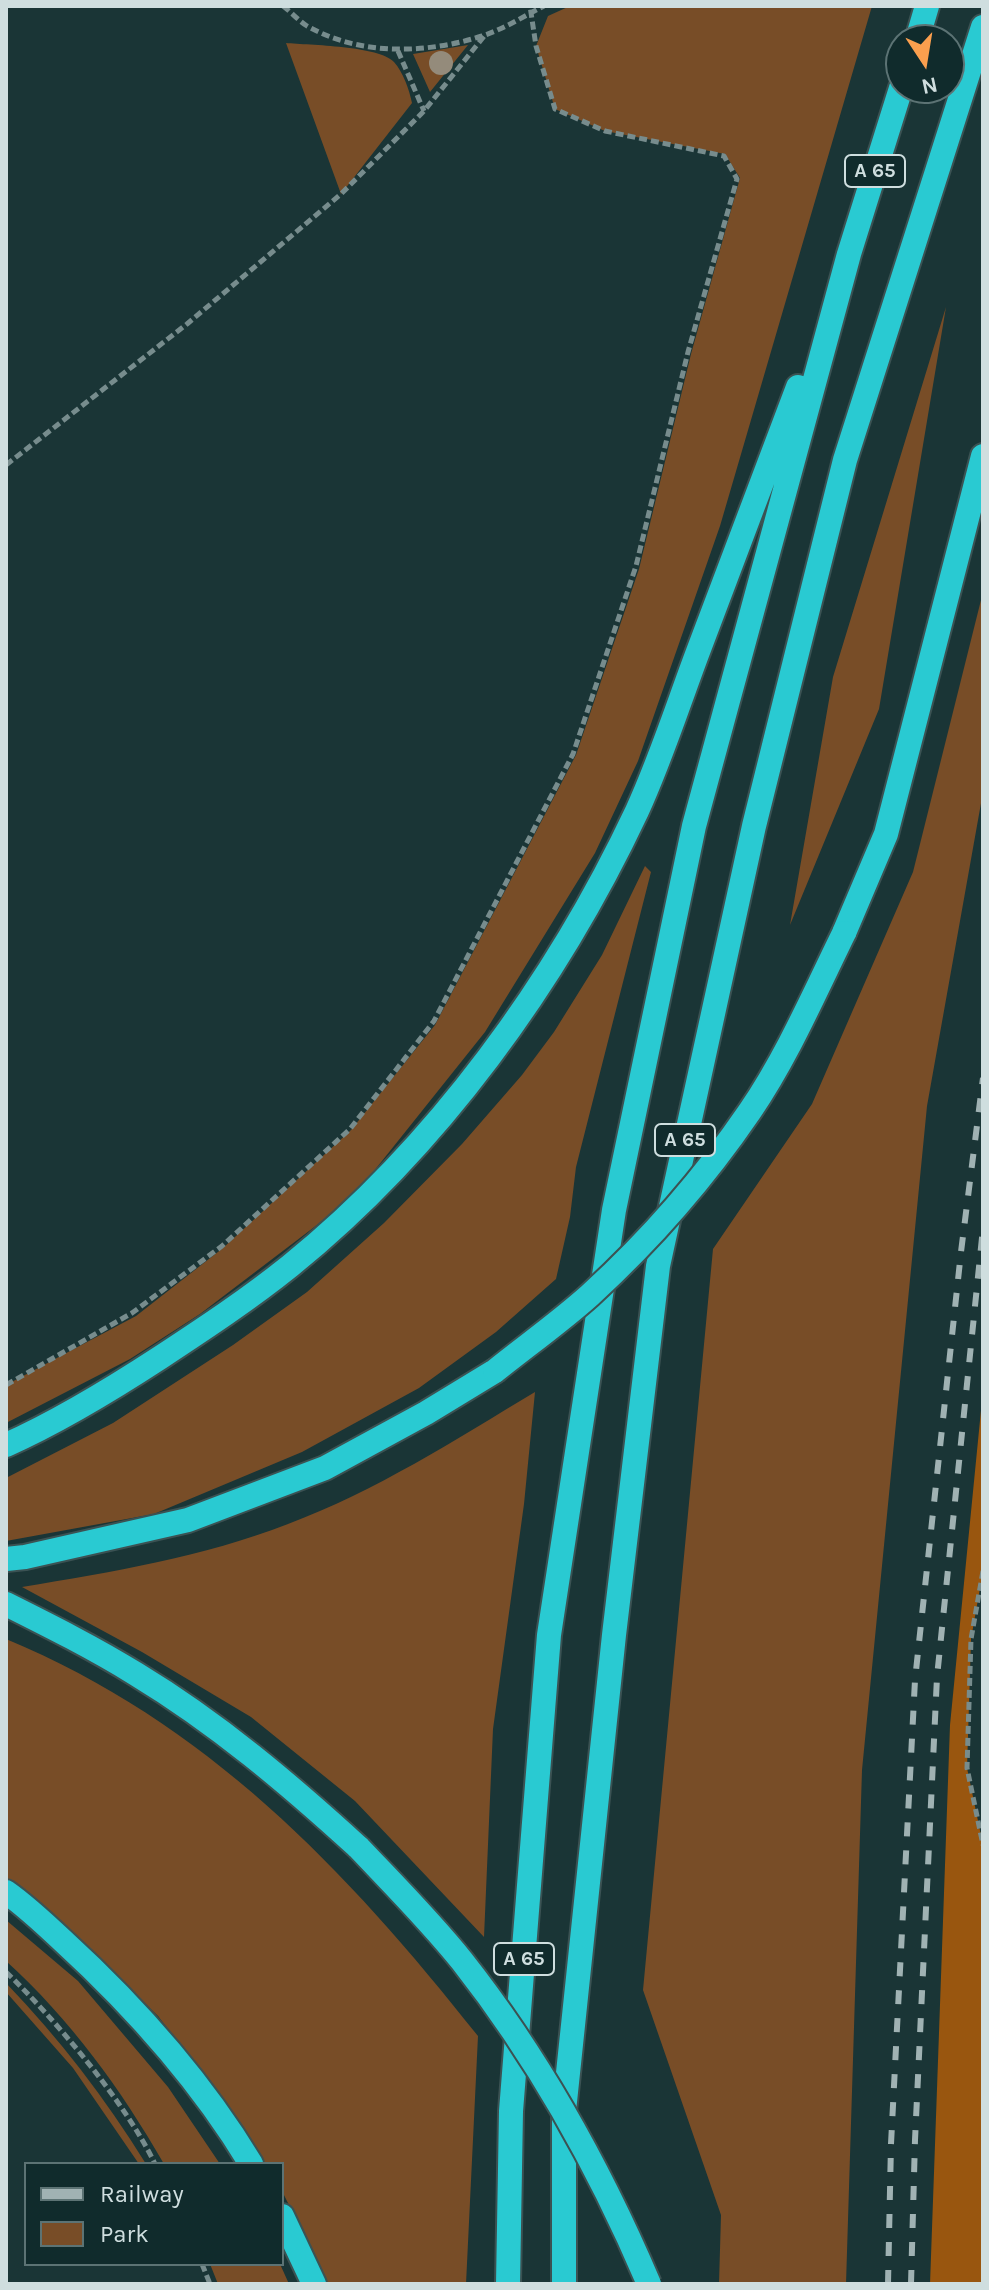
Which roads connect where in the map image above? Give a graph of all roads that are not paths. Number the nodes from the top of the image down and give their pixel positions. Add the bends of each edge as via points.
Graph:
1 (983, 27) edge
2 (896, 104) edge
3 (849, 254) junction
4 (983, 456) edge
5 (6, 1445) edge
6 (6, 1559) edge
7 (6, 1604) edge
8 (6, 1892) edge
9 (250, 2162) edge
10 (284, 2220) edge
11 (314, 2284) edge
12 (508, 2284) edge
13 (564, 2284) edge
14 (649, 2284) edge

1 - 13 highway, A 65 via 845,460 754,826 658,1266 564,2111
2 - 3 highway, A 65
3 - 5 highway, A 65 via 637,809 577,927 499,1046 414,1147 292,1265 128,1378
3 - 12 highway, A 65 via 694,826 614,1210 549,1635 511,2111
4 - 6 highway, A 65, bridge via 886,834 844,933 751,1110 621,1265 495,1371 325,1468 188,1520
7 - 14 highway, A 65, bridge via 137,1674 241,1747 307,1800 412,1903 507,2022 549,2086 588,2152
8 - 9 highway via 89,1964 151,2031 228,2125
10 - 11 highway

